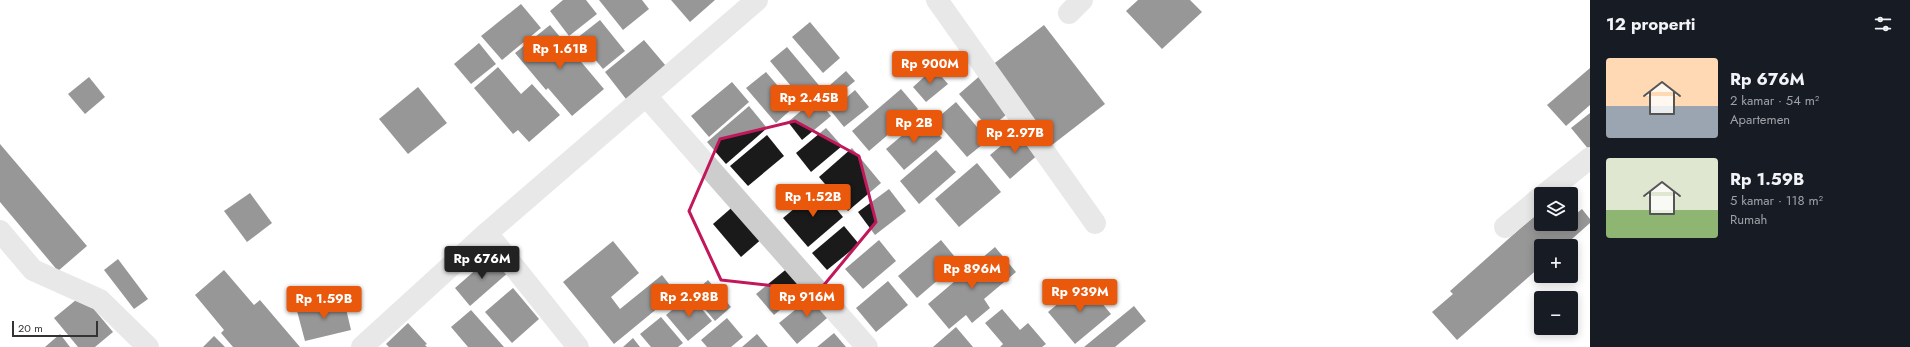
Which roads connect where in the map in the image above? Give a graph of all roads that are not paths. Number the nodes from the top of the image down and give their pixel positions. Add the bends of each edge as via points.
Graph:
1 (756, 0) edge
2 (937, 0) edge
3 (646, 96) junction
4 (1590, 158) edge
5 (1554, 187) edge
6 (1534, 203) edge
7 (1095, 223) dead end
8 (1505, 226) dead end
9 (0, 231) edge
10 (487, 233) junction
11 (148, 347) edge
12 (362, 347) edge
13 (578, 347) edge
14 (867, 347) edge

1 - 3 street
2 - 7 street
3 - 10 street
3 - 14 street
4 - 5 street
6 - 8 street
9 - 11 street via 32,270 100,300
10 - 12 street
10 - 13 street

